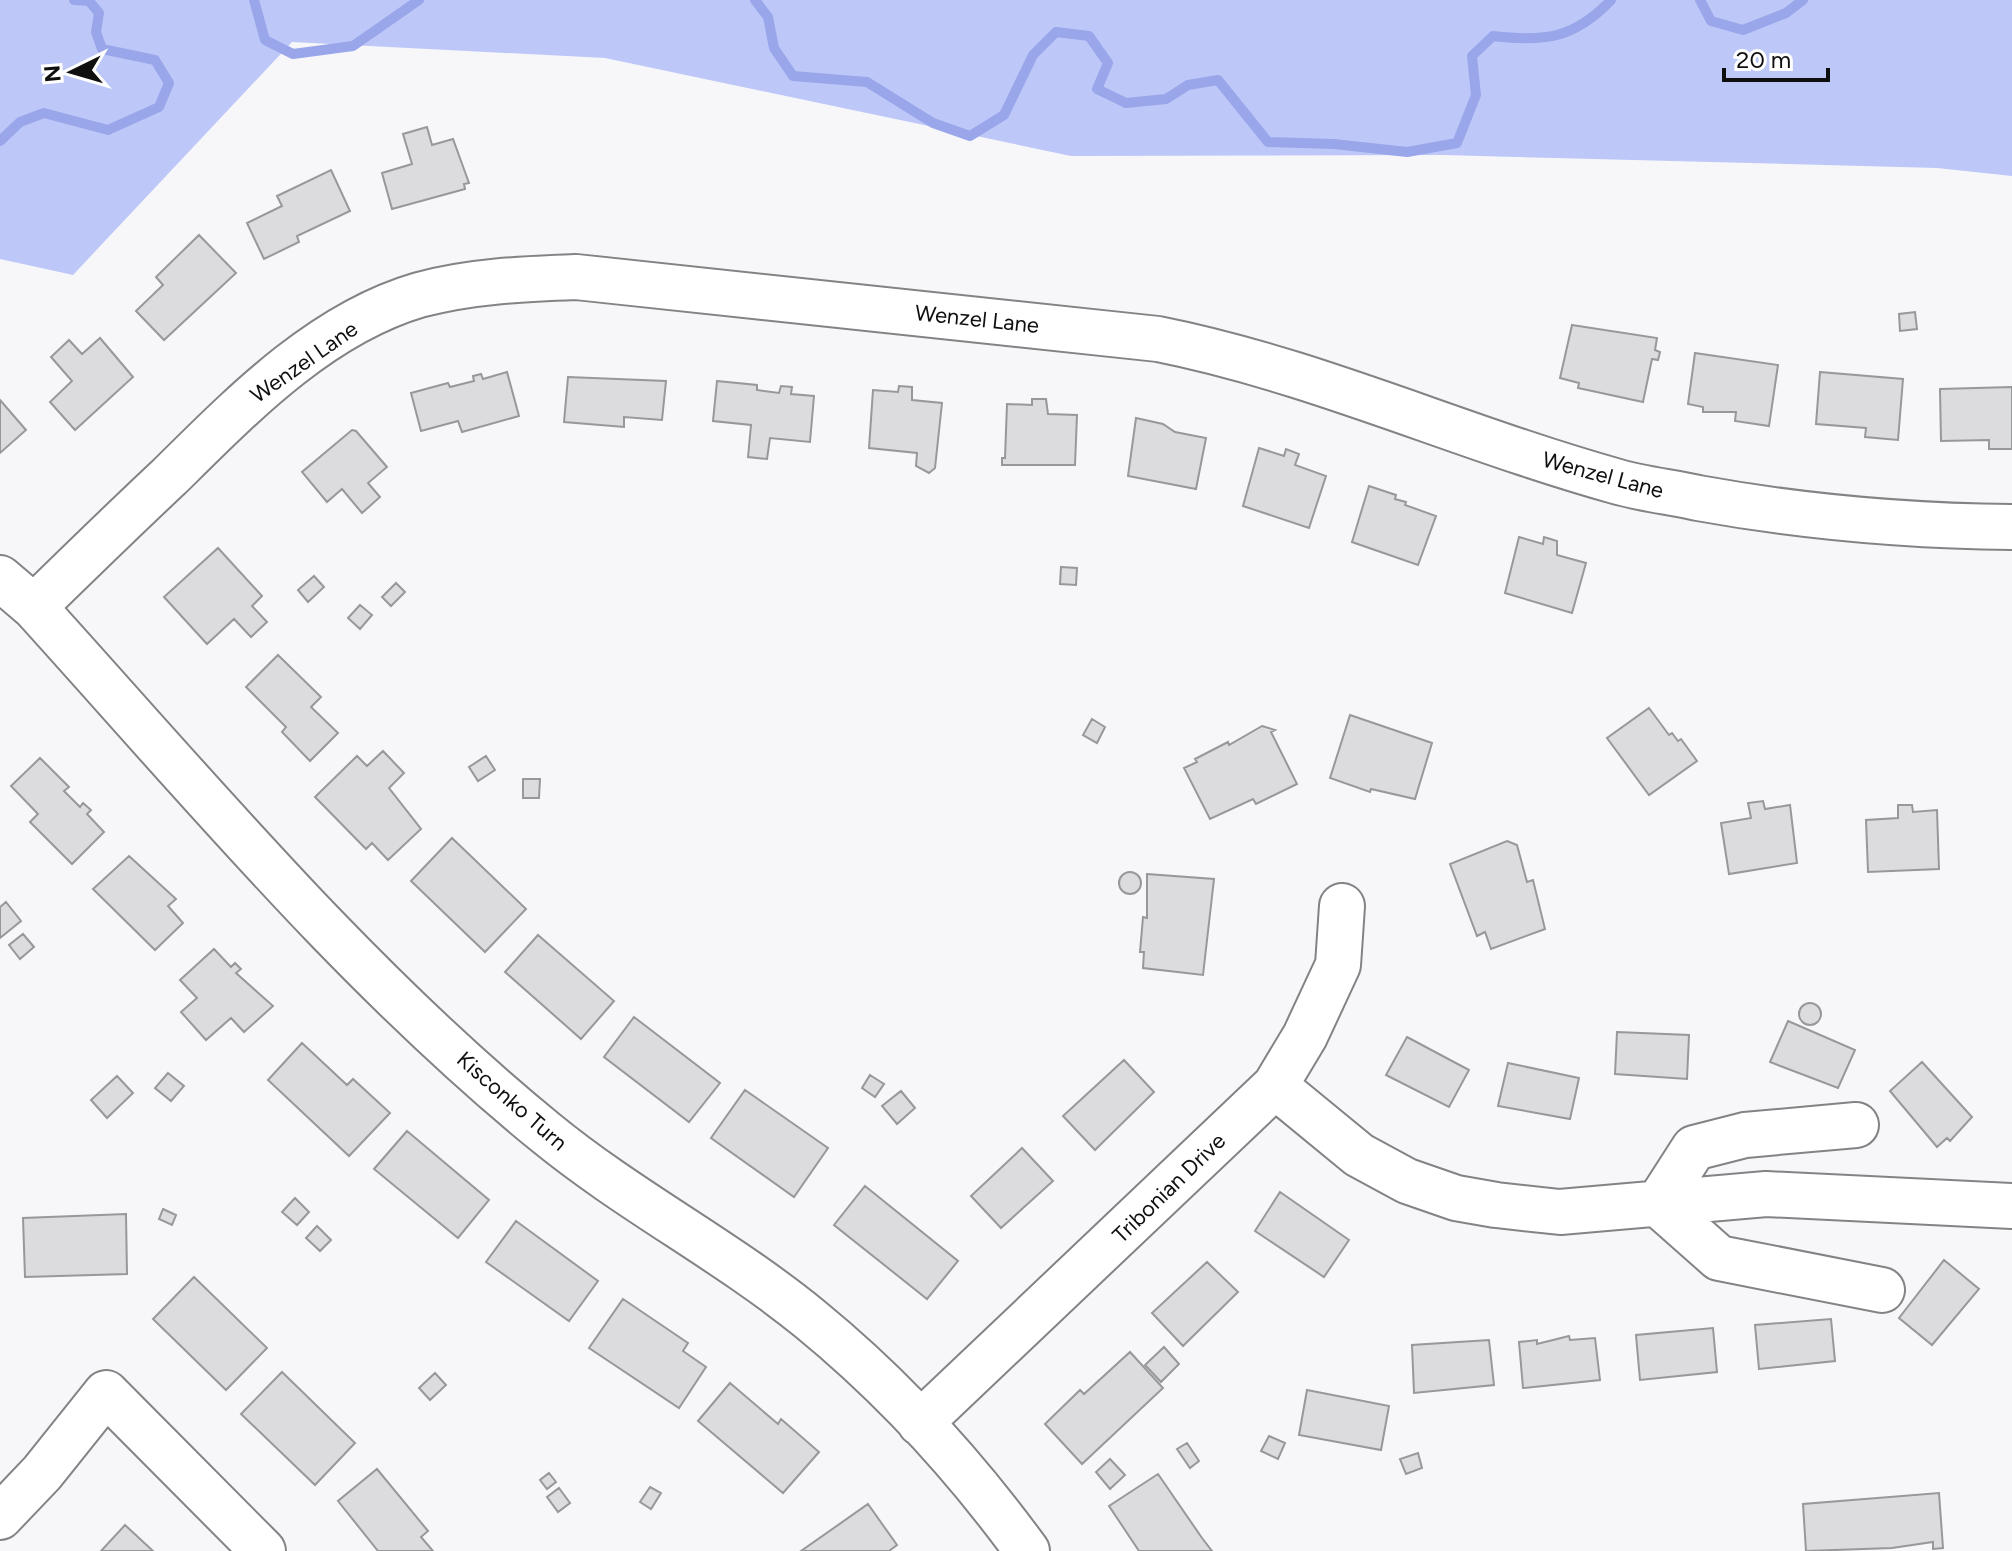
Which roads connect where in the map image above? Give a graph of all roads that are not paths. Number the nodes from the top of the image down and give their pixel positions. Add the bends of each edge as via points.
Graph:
1 (2012, 527) edge
2 (0, 578) edge
3 (34, 607) junction
4 (1342, 906) dead end
5 (1275, 1086) junction
6 (1856, 1125) dead end
7 (1658, 1204) junction
8 (2012, 1206) edge
9 (1882, 1290) dead end
10 (920, 1423) junction
11 (0, 1517) edge
12 (263, 1551) edge
13 (1027, 1551) edge

1 - 3 street, Wenzel Lane via 1930,526 1790,513 1618,482 1461,434 1231,353 1158,339 576,277 496,280 417,296 320,345 252,396
2 - 3 street, Kisconko Turn
3 - 10 street, Kisconko Turn via 363,969 545,1132 810,1319
4 - 5 street, Tribonian Drive via 1338,965
5 - 7 street via 1359,1155 1407,1181 1456,1198 1560,1212
5 - 10 street, Tribonian Drive
6 - 7 street via 1745,1135 1694,1148
7 - 8 street via 1766,1194
7 - 9 street via 1719,1258
10 - 13 street, Kisconko Turn via 978,1484
11 - 12 street via 106,1393

